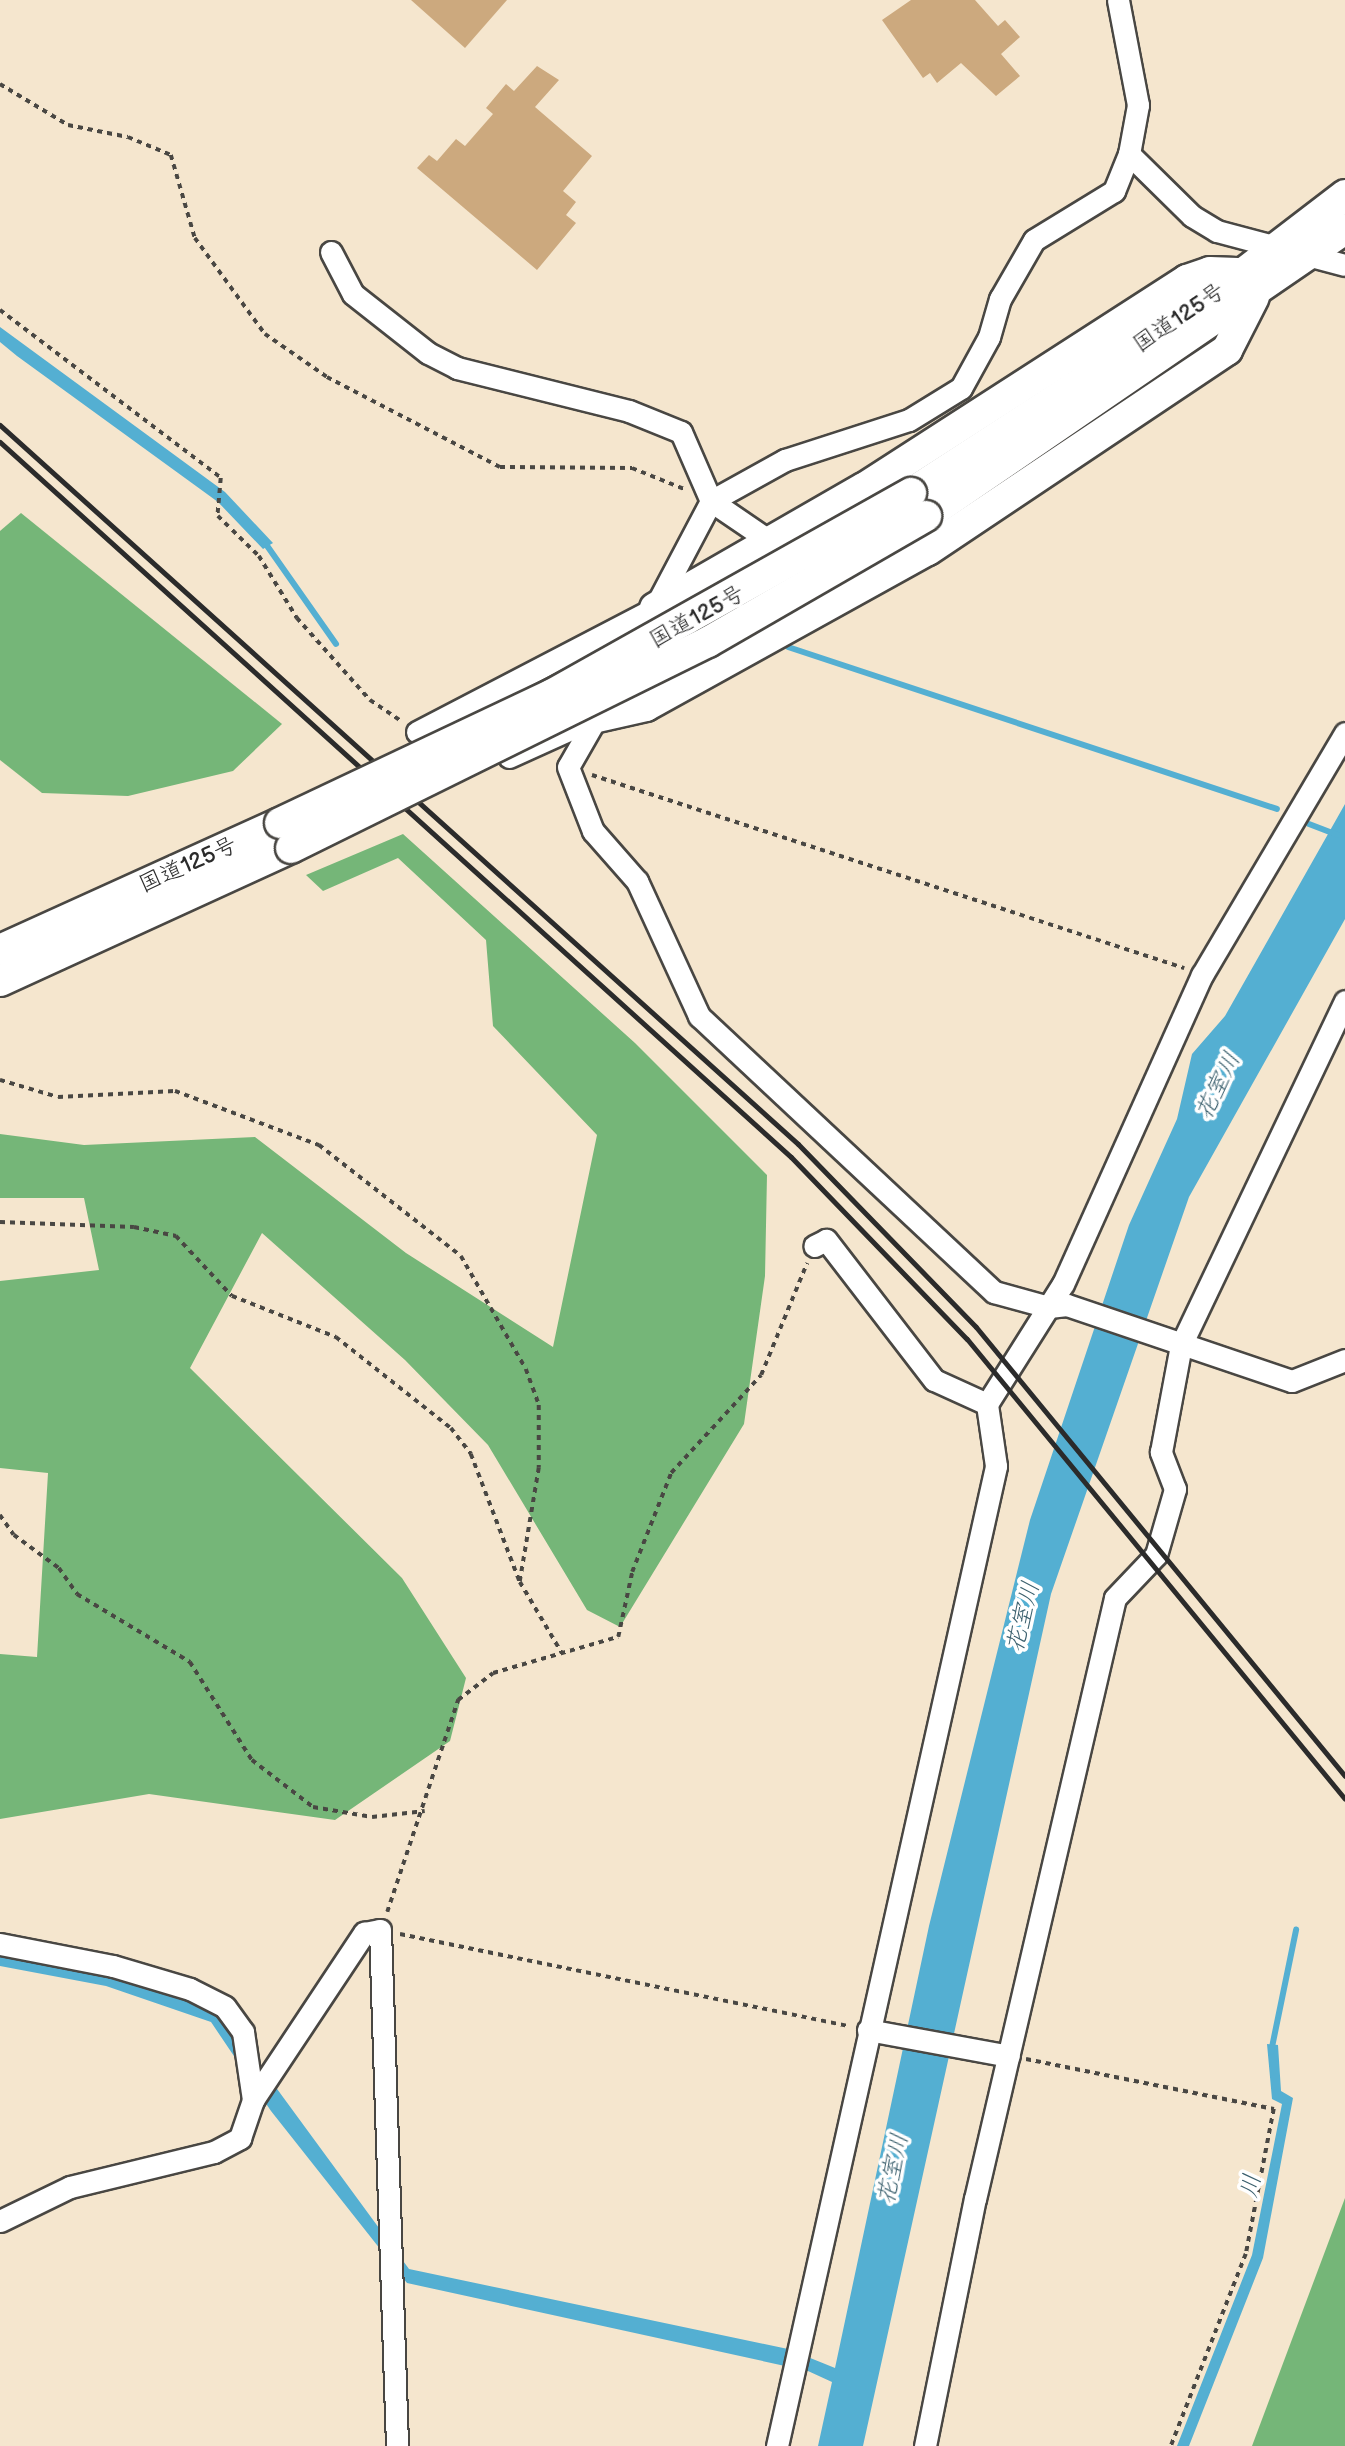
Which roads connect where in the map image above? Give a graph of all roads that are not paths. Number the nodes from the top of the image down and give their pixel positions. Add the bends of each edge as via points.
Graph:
1 (1118, 0) edge
2 (1129, 154) junction
3 (1345, 195) edge
4 (1345, 229) edge
5 (1278, 247) junction
6 (331, 252) dead end
7 (1315, 253) junction
8 (1345, 265) edge
9 (1249, 285) junction
10 (711, 501) junction
11 (771, 541) junction
12 (655, 608) junction
13 (597, 717) junction
14 (417, 732) road end
15 (1345, 733) edge
16 (509, 757) dead end
17 (286, 836) junction
18 (0, 950) edge
19 (0, 981) edge
20 (1345, 1001) edge
21 (814, 1246) road end
22 (1058, 1306) junction
23 (1176, 1343) junction
24 (1345, 1360) edge
25 (987, 1404) junction
26 (0, 1944) edge
27 (868, 2030) junction
28 (1009, 2056) junction
29 (253, 2101) junction
30 (0, 2221) edge
31 (397, 2446) edge
32 (777, 2446) edge
33 (925, 2446) edge

1 - 2 street via 1135,65 1138,105
2 - 5 street via 1192,216 1250,245
2 - 10 street via 1114,191 1034,240 1019,261 961,388 909,420 785,460
3 - 5 highway, 国道125号
4 - 7 highway, 国道125号
5 - 7 street
5 - 9 highway, 国道125号
6 - 10 street via 353,294 438,358 629,411 681,432
7 - 8 street
7 - 9 highway, 国道125号
9 - 11 highway via 1210,272 1186,280
9 - 13 highway via 1227,350 928,550 646,706
9 - 17 highway, 国道125号, bridge via 919,504
10 - 11 street
10 - 12 street
11 - 12 highway
12 - 13 street
12 - 14 street
13 - 16 street
13 - 22 street via 568,767 593,831 637,881 699,1016 994,1292
15 - 22 street via 1202,975
17 - 18 highway, 国道125号
17 - 19 highway, 国道125号
20 - 23 street
21 - 25 street via 827,1240 934,1380
22 - 23 street
22 - 25 street
23 - 24 street via 1292,1381
23 - 28 street via 1161,1452 1175,1489 1156,1555 1115,1598
25 - 27 street via 996,1466
26 - 29 street via 113,1966 190,1989 225,2007 243,2032
27 - 28 street
27 - 32 street
28 - 33 street
29 - 30 street via 240,2138 214,2152 70,2187
29 - 31 street via 364,1933 380,1930

